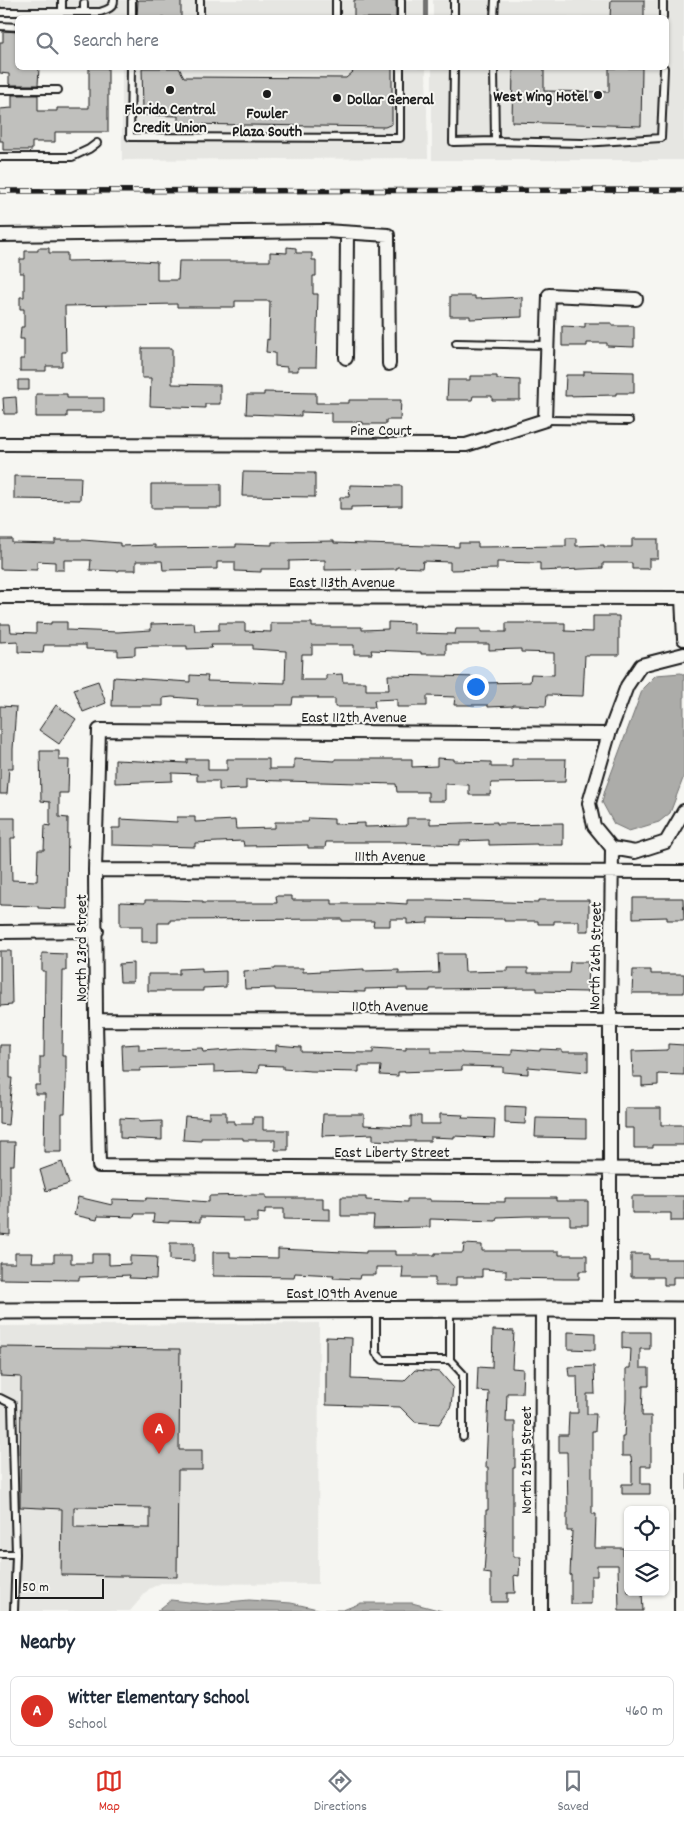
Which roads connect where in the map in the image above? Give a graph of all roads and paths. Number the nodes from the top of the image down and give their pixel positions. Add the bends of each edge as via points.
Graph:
1 (62, 0) edge
2 (114, 0) edge
3 (132, 0) edge
4 (200, 0) edge
5 (336, 0) edge
6 (401, 0) edge
7 (454, 0) edge
8 (495, 0) edge
9 (663, 0) edge
10 (84, 2) dead end
11 (0, 12) edge
12 (62, 12) junction
13 (84, 12) junction
14 (132, 15) edge
15 (200, 15) edge
16 (336, 15) edge
17 (401, 15) edge
18 (454, 15) edge
19 (494, 15) edge
20 (663, 15) edge
21 (0, 26) edge
22 (15, 27) edge
23 (131, 70) edge
24 (400, 70) edge
25 (454, 70) edge
26 (494, 70) edge
27 (664, 70) edge
28 (0, 90) edge
29 (58, 90) dead end
30 (494, 141) junction
31 (97, 144) dead end
32 (0, 158) edge
33 (347, 232) junction
34 (0, 235) edge
35 (636, 299) dead end
36 (456, 343) dead end
37 (547, 345) junction
38 (346, 358) dead end
39 (389, 364) dead end
40 (545, 420) junction
41 (629, 421) dead end
42 (0, 444) edge
43 (0, 597) edge
44 (683, 598) edge
45 (684, 639) edge
46 (684, 654) edge
47 (99, 730) joint
48 (609, 734) junction
49 (684, 811) edge
50 (612, 848) junction
51 (96, 870) junction
52 (612, 872) junction
53 (684, 872) edge
54 (96, 931) junction
55 (0, 932) edge
56 (96, 1020) junction
57 (684, 1021) edge
58 (610, 1022) junction
59 (99, 1166) joint
60 (611, 1168) junction
61 (684, 1169) edge
62 (542, 1308) junction
63 (450, 1309) junction
64 (376, 1310) junction
65 (610, 1310) junction
66 (683, 1310) edge
67 (0, 1311) edge
68 (450, 1360) junction
69 (0, 1398) edge
70 (463, 1437) dead end
71 (0, 1554) edge
72 (16, 1554) junction
73 (14, 1611) edge
74 (541, 1611) edge
75 (681, 1611) edge

1 - 12 lane
2 - 13 lane via 109,10
3 - 14 lane
4 - 15 lane
5 - 16 lane
6 - 17 lane
7 - 18 lane
8 - 19 lane
9 - 20 lane
10 - 13 lane
11 - 12 lane
12 - 13 lane
21 - 22 lane
23 - 24 lane via 130,137 400,138
25 - 30 lane via 452,142
26 - 30 lane
27 - 30 lane via 661,138 583,143
28 - 29 lane
31 - 32 lane via 72,157
33 - 34 street
33 - 38 street
33 - 39 street via 388,235
35 - 37 street via 549,295
36 - 37 lane
37 - 40 street
40 - 41 lane
40 - 42 street, Pine Court via 466,445
43 - 44 street, East 113th Avenue
44 - 45 street
46 - 48 street via 641,664 627,686
47 - 48 street, East 112th Avenue
47 - 51 street, North 23rd Street
48 - 50 street via 589,803 594,826
49 - 50 street via 666,842 634,852
50 - 52 street, North 26th Street
51 - 52 street, 111th Avenue
51 - 54 street, North 23rd Street
52 - 53 street, 111th Avenue
52 - 58 street, North 26th Street
54 - 55 street
54 - 56 street, North 23rd Street
56 - 58 street, 110th Avenue
56 - 59 street, North 23rd Street
57 - 58 street, 110th Avenue
58 - 60 street, North 26th Street
59 - 60 street, East Liberty Street
60 - 61 street, East Liberty Street
60 - 65 street, North 26th Street
62 - 63 street, East 109th Avenue
62 - 65 street, East 109th Avenue
62 - 74 street, North 25th Street
63 - 64 street, East 109th Avenue
63 - 68 lane
64 - 67 street, East 109th Avenue
64 - 68 lane via 376,1353 383,1360
65 - 66 street, East 109th Avenue
66 - 75 street
68 - 70 lane via 463,1374
69 - 72 lane via 12,1404
71 - 72 lane
72 - 73 lane

